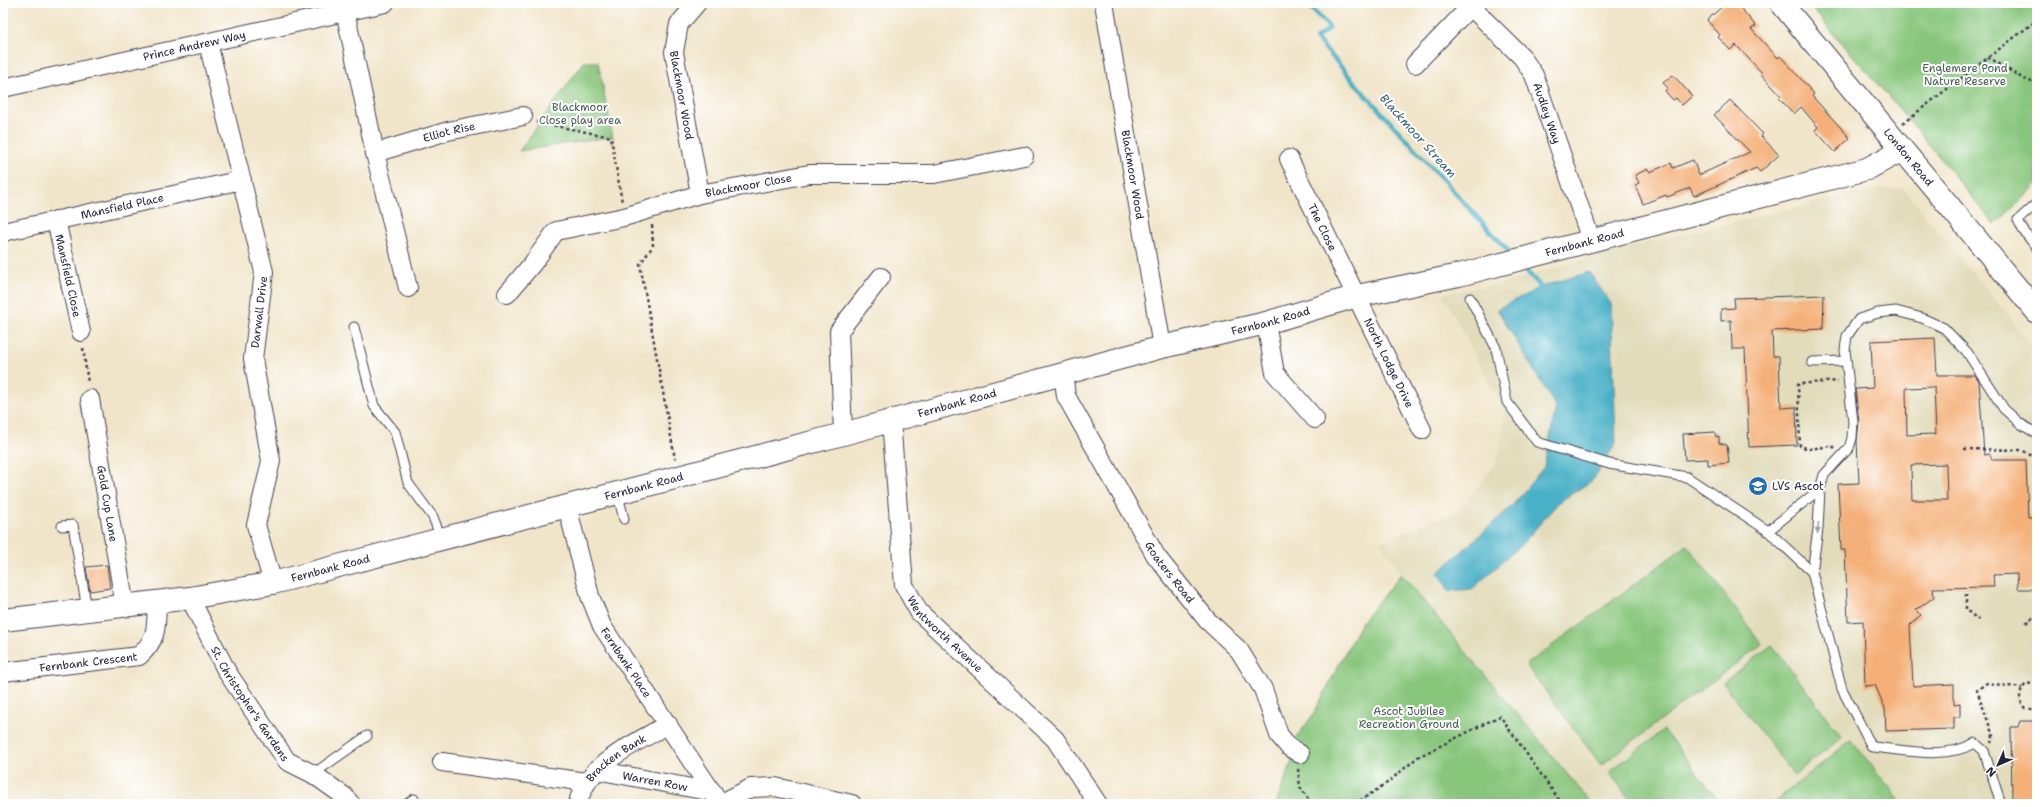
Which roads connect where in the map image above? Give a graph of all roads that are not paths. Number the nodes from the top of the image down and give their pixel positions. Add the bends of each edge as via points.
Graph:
1 (385, 3) edge
2 (697, 3) edge
3 (1104, 3) edge
4 (1781, 3) edge
5 (1469, 5) edge
6 (345, 11) junction
7 (208, 43) junction
8 (1415, 64) dead end
9 (3, 88) edge
10 (523, 116) road end
11 (1902, 150) junction
12 (375, 152) junction
13 (1024, 156) dead end
14 (1288, 159) dead end
15 (242, 180) junction
16 (700, 194) junction
17 (2037, 203) edge
18 (56, 220) junction
19 (3, 232) edge
20 (1591, 240) junction
21 (2037, 248) edge
22 (882, 277) dead end
23 (408, 288) dead end
24 (508, 294) dead end
25 (1357, 296) junction
26 (1470, 298) dead end
27 (2037, 312) edge
28 (1266, 323) junction
29 (354, 327) dead end
30 (81, 332) road end
31 (1162, 347) junction
32 (1846, 361) junction
33 (1812, 362) dead end
34 (1063, 373) junction
35 (90, 399) road end
36 (1315, 419) dead end
37 (891, 420) junction
38 (1422, 430) dead end
39 (843, 434) junction
40 (2037, 434) edge
41 (1820, 489) junction
42 (617, 492) junction
43 (567, 506) junction
44 (624, 519) dead end
45 (62, 526) dead end
46 (1768, 531) junction
47 (441, 538) junction
48 (1812, 572) junction
49 (273, 583) junction
50 (190, 598) junction
51 (157, 603) junction
52 (125, 607) junction
53 (87, 611) junction
54 (3, 620) edge
55 (3, 672) edge
56 (668, 724) junction
57 (367, 736) dead end
58 (1295, 750) road end
59 (442, 762) dead end
60 (313, 774) junction
61 (591, 776) junction
62 (718, 800) edge
63 (351, 804) edge
64 (578, 804) edge
65 (852, 804) edge
66 (1098, 804) edge
67 (2001, 804) edge

1 - 6 street, Prince Andrew Way
2 - 16 street, Blackmoor Wood via 679,24 674,52
3 - 31 street, Blackmoor Wood
4 - 11 street, London Road
5 - 8 street, Audley Way
5 - 20 street, Audley Way via 1522,57 1534,75
6 - 7 street, Prince Andrew Way
6 - 12 street
7 - 9 street, Prince Andrew Way
7 - 15 street, Darwall Drive
10 - 12 street, Elliot Rise via 448,131
11 - 20 street, Fernbank Road via 1867,170
11 - 27 street, London Road via 2004,269
12 - 23 street
13 - 16 street, Blackmoor Close via 934,174 809,174
14 - 25 street, The Close
15 - 18 street, Mansfield Place
15 - 49 street, Darwall Drive via 264,272 254,359 271,461 256,525
16 - 24 street, Blackmoor Close via 624,217 556,231
17 - 21 lane via 2018,220
18 - 19 street, Mansfield Place
18 - 30 street, Mansfield Close
20 - 25 street, Fernbank Road via 1459,275
22 - 39 street via 839,332
25 - 28 street, Fernbank Road
25 - 38 street, North Lodge Drive
26 - 46 lane via 1496,348 1507,402 1537,442 1609,464 1687,477
28 - 31 street, Fernbank Road
28 - 36 street via 1275,373
29 - 47 lane via 374,406 395,432 408,483 433,517
31 - 34 street, Fernbank Road
32 - 33 lane
32 - 40 lane via 1847,336 1859,319 1896,311 1922,318 1944,328 1967,352 2004,409
32 - 41 lane via 1852,438 1849,448 1824,474
34 - 37 street, Fernbank Road
34 - 58 street, Goaters Road via 1066,396 1156,556 1207,620 1239,650 1263,689 1279,736
35 - 52 street, Gold Cup Lane
37 - 39 street, Fernbank Road
37 - 66 street, Wentworth Avenue via 904,585 918,612 1055,739
39 - 42 street, Fernbank Road
41 - 46 lane
41 -> 48 lane
42 - 43 street, Fernbank Road
42 - 44 lane
43 - 47 street, Fernbank Road
43 - 56 street, Fernbank Place via 590,596 602,626
45 - 53 lane via 72,524
46 - 48 lane
47 - 49 street, Fernbank Road
48 - 67 lane via 1842,689 1872,747 1942,753 1975,744 1984,751
49 - 50 street, Fernbank Road
50 - 51 street, Fernbank Road
50 - 60 street, St. Christopher's Gardens via 227,672 287,761
51 - 52 street, Fernbank Road
51 - 55 street, Fernbank Crescent via 155,632 150,647 139,656
52 - 53 street, Fernbank Road
53 - 54 street, Fernbank Road
56 - 61 street, Bracken Bank
56 - 62 street, Fernbank Place via 687,757
57 - 60 lane
59 - 61 street, Warren Row
60 - 63 street, St. Christopher's Gardens
61 - 62 street, Warren Row
61 - 64 street, Bracken Bank
62 - 65 street via 751,788 775,787

